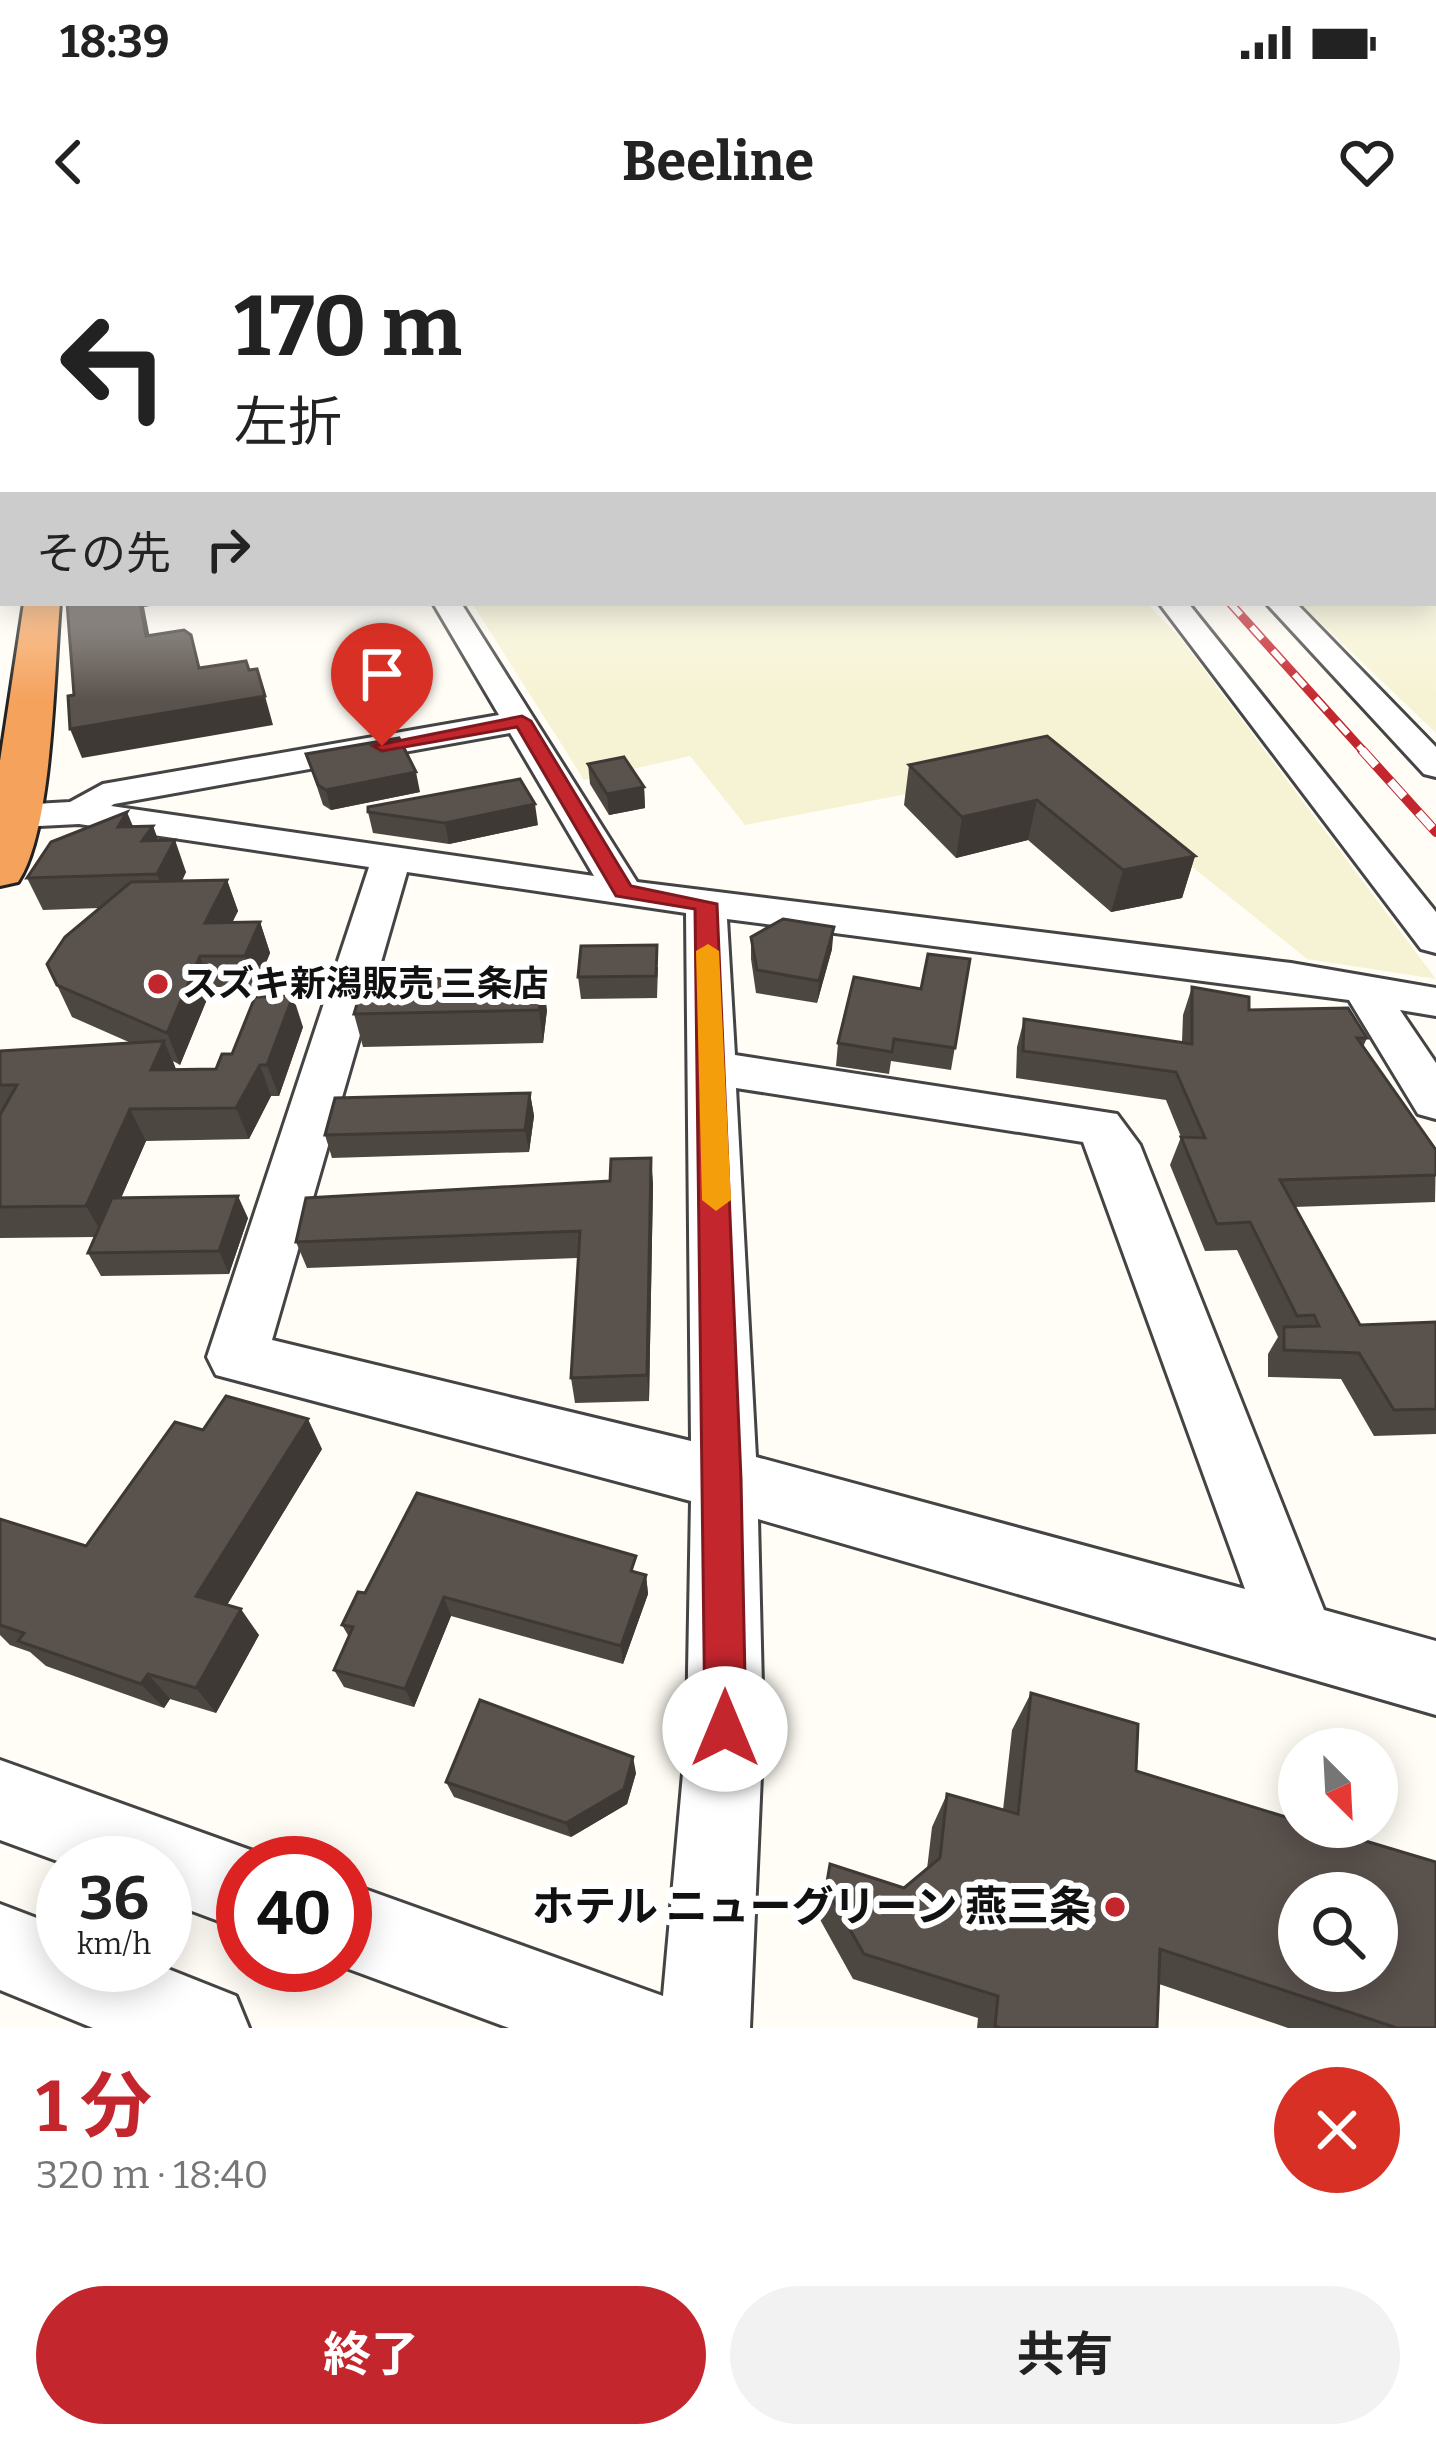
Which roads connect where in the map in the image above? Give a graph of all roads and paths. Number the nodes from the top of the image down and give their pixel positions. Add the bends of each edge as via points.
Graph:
1 (42, 606) edge
2 (449, 606) edge
3 (1175, 606) edge
4 (1283, 606) edge
5 (522, 721) junction
6 (1436, 767) edge
7 (79, 813) junction
8 (8, 816) edge
9 (391, 860) junction
10 (0, 871) edge
11 (623, 891) junction
12 (706, 904) junction
13 (1436, 940) edge
14 (1366, 990) junction
15 (1433, 1006) edge
16 (713, 1068) junction
17 (1436, 1102) edge
18 (724, 1479) junction
19 (1299, 1640) junction
20 (1436, 1678) edge
21 (0, 1800) edge
22 (216, 1878) edge
23 (372, 1934) edge
24 (0, 1947) edge
25 (204, 2028) edge
26 (632, 2028) edge
27 (705, 2028) edge

1 - 8 highway
2 - 5 street
3 - 13 street
4 - 6 street
5 - 7 street via 103,795
5 - 11 street
7 - 8 street
7 - 9 street
8 - 10 highway
9 - 11 street
9 - 18 street via 238,1357
11 - 12 street
12 - 14 street
12 - 16 street
14 - 15 street
14 - 17 street
16 - 18 street
16 - 19 street via 1099,1127 1114,1145
18 - 19 street
18 - 27 street via 725,1729
19 - 20 street
21 - 22 street
23 - 26 street
24 - 25 street

